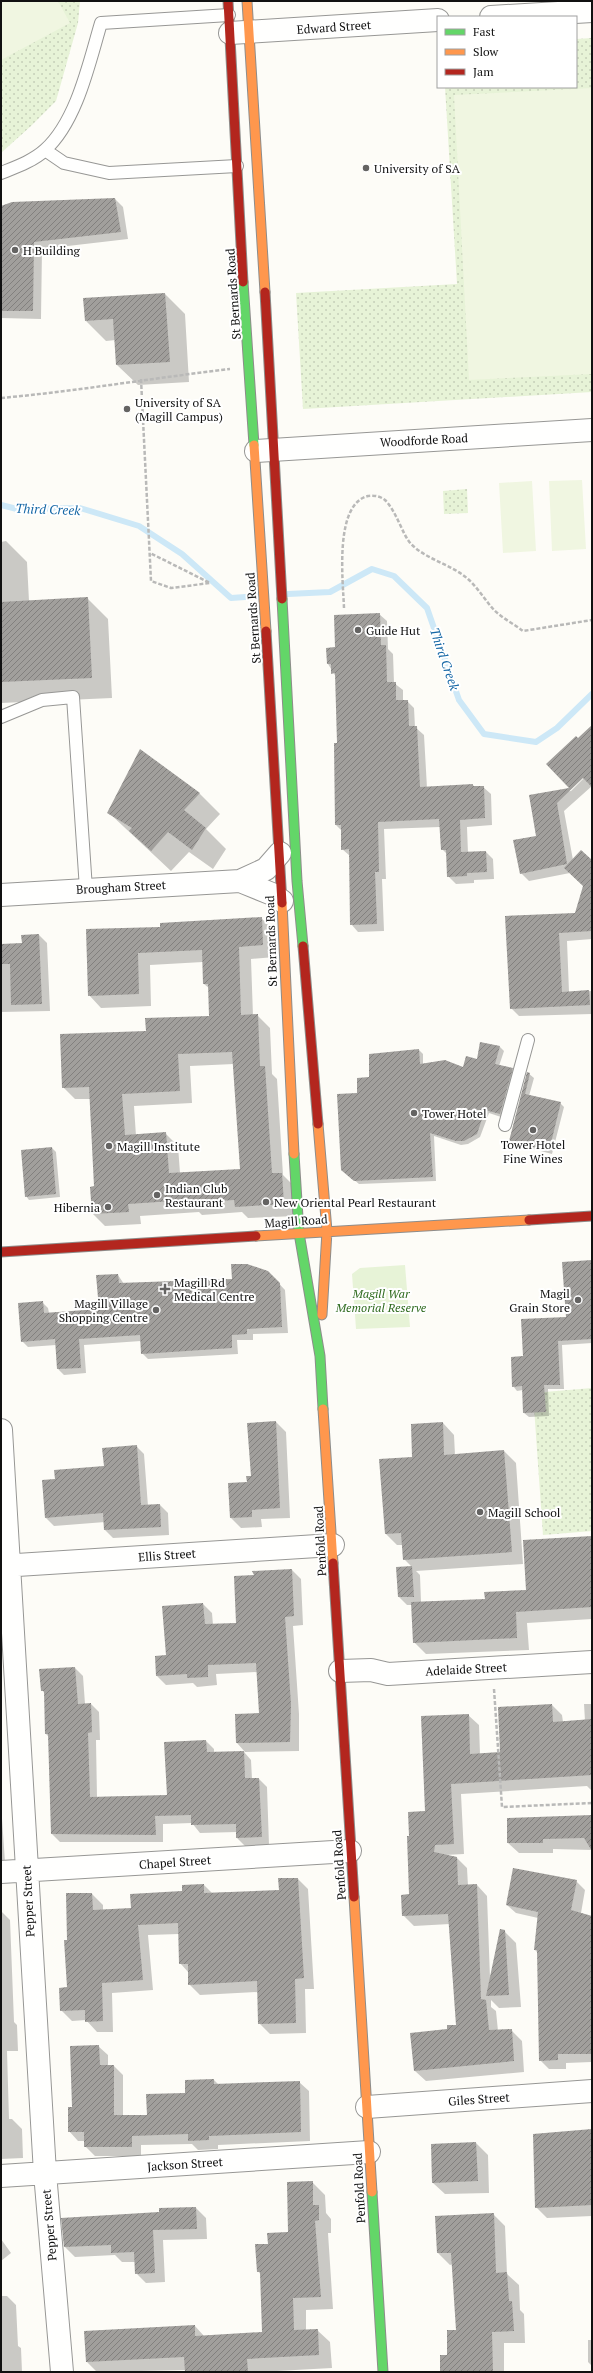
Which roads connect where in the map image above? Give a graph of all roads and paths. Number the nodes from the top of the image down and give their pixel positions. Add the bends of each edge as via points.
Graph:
1 (228, 1) edge
2 (247, 1) edge
3 (592, 11) edge
4 (508, 16) edge
5 (437, 20) edge
6 (236, 27) junction
7 (45, 150) junction
8 (237, 166) junction
9 (1, 172) edge
10 (250, 367) junction
11 (141, 379) junction
12 (1, 398) edge
13 (592, 430) edge
14 (265, 450) junction
15 (150, 553) junction
16 (344, 608) dead end
17 (592, 620) edge
18 (1, 717) edge
19 (280, 853) junction
20 (240, 881) junction
21 (86, 889) junction
22 (1, 895) edge
23 (282, 901) junction
24 (528, 1040) dead end
25 (505, 1125) dead end
26 (592, 1216) edge
27 (327, 1231) junction
28 (299, 1233) junction
29 (1, 1252) edge
30 (320, 1356) junction
31 (1, 1430) edge
32 (333, 1545) junction
33 (5, 1566) edge
34 (592, 1662) edge
35 (492, 1668) junction
36 (340, 1671) junction
37 (592, 1803) edge
38 (350, 1851) junction
39 (26, 1871) junction
40 (1, 1872) edge
41 (592, 2091) edge
42 (367, 2107) junction
43 (369, 2152) junction
44 (45, 2173) junction
45 (1, 2176) edge
46 (62, 2372) edge
47 (383, 2372) edge

1 - 6 main road, St Bernards Road
2 - 6 main road, St Bernards Road
3 - 4 street
5 - 6 street, Edward Street
6 - 7 lane via 101,23 68,120
6 - 8 main road, St Bernards Road
6 - 14 main road, St Bernards Road
7 - 8 lane via 64,163 109,173
7 - 9 lane via 20,166
8 - 10 main road, St Bernards Road
10 - 11 path
10 - 14 main road, St Bernards Road
11 - 12 path via 55,393
11 - 15 path
13 - 14 street, Woodforde Road
14 - 19 main road, St Bernards Road via 260,538
14 - 27 main road, St Bernards Road via 279,537 297,876
15 - 15 path via 151,581 171,588 210,583
16 - 17 path via 344,531 351,508 362,498 377,496 384,500 398,518 410,543 423,554 468,579 494,610 523,631
18 - 21 lane via 42,700 73,697
19 - 20 street, Brougham Street via 266,869
19 - 23 main road, St Bernards Road
20 - 21 street, Brougham Street
20 - 23 street, Brougham Street via 272,894
21 - 22 street, Brougham Street
23 - 28 main road, St Bernards Road
24 - 25 lane
26 - 27 main road, Magill Road
27 - 28 main road, Magill Road
27 - 30 main road, Penfold Road
28 - 29 main road, Magill Road
28 - 30 main road, Penfold Road
30 - 32 main road, Penfold Road
31 - 33 street, Pepper Street
32 - 33 street, Ellis Street
32 - 36 main road, Penfold Road
33 - 39 street, Pepper Street
34 - 35 street, Adelaide Street
35 - 36 street, Adelaide Street via 388,1674 371,1670
35 - 37 path via 502,1807
36 - 38 main road, Penfold Road
38 - 39 street, Chapel Street
38 - 42 main road, Penfold Road
39 - 40 street, Chapel Street
39 - 44 street, Pepper Street
41 - 42 street, Giles Street
42 - 43 main road, Penfold Road
43 - 44 street, Jackson Street
43 - 47 main road, Penfold Road
44 - 45 street, Jackson Street
44 - 46 street, Pepper Street

